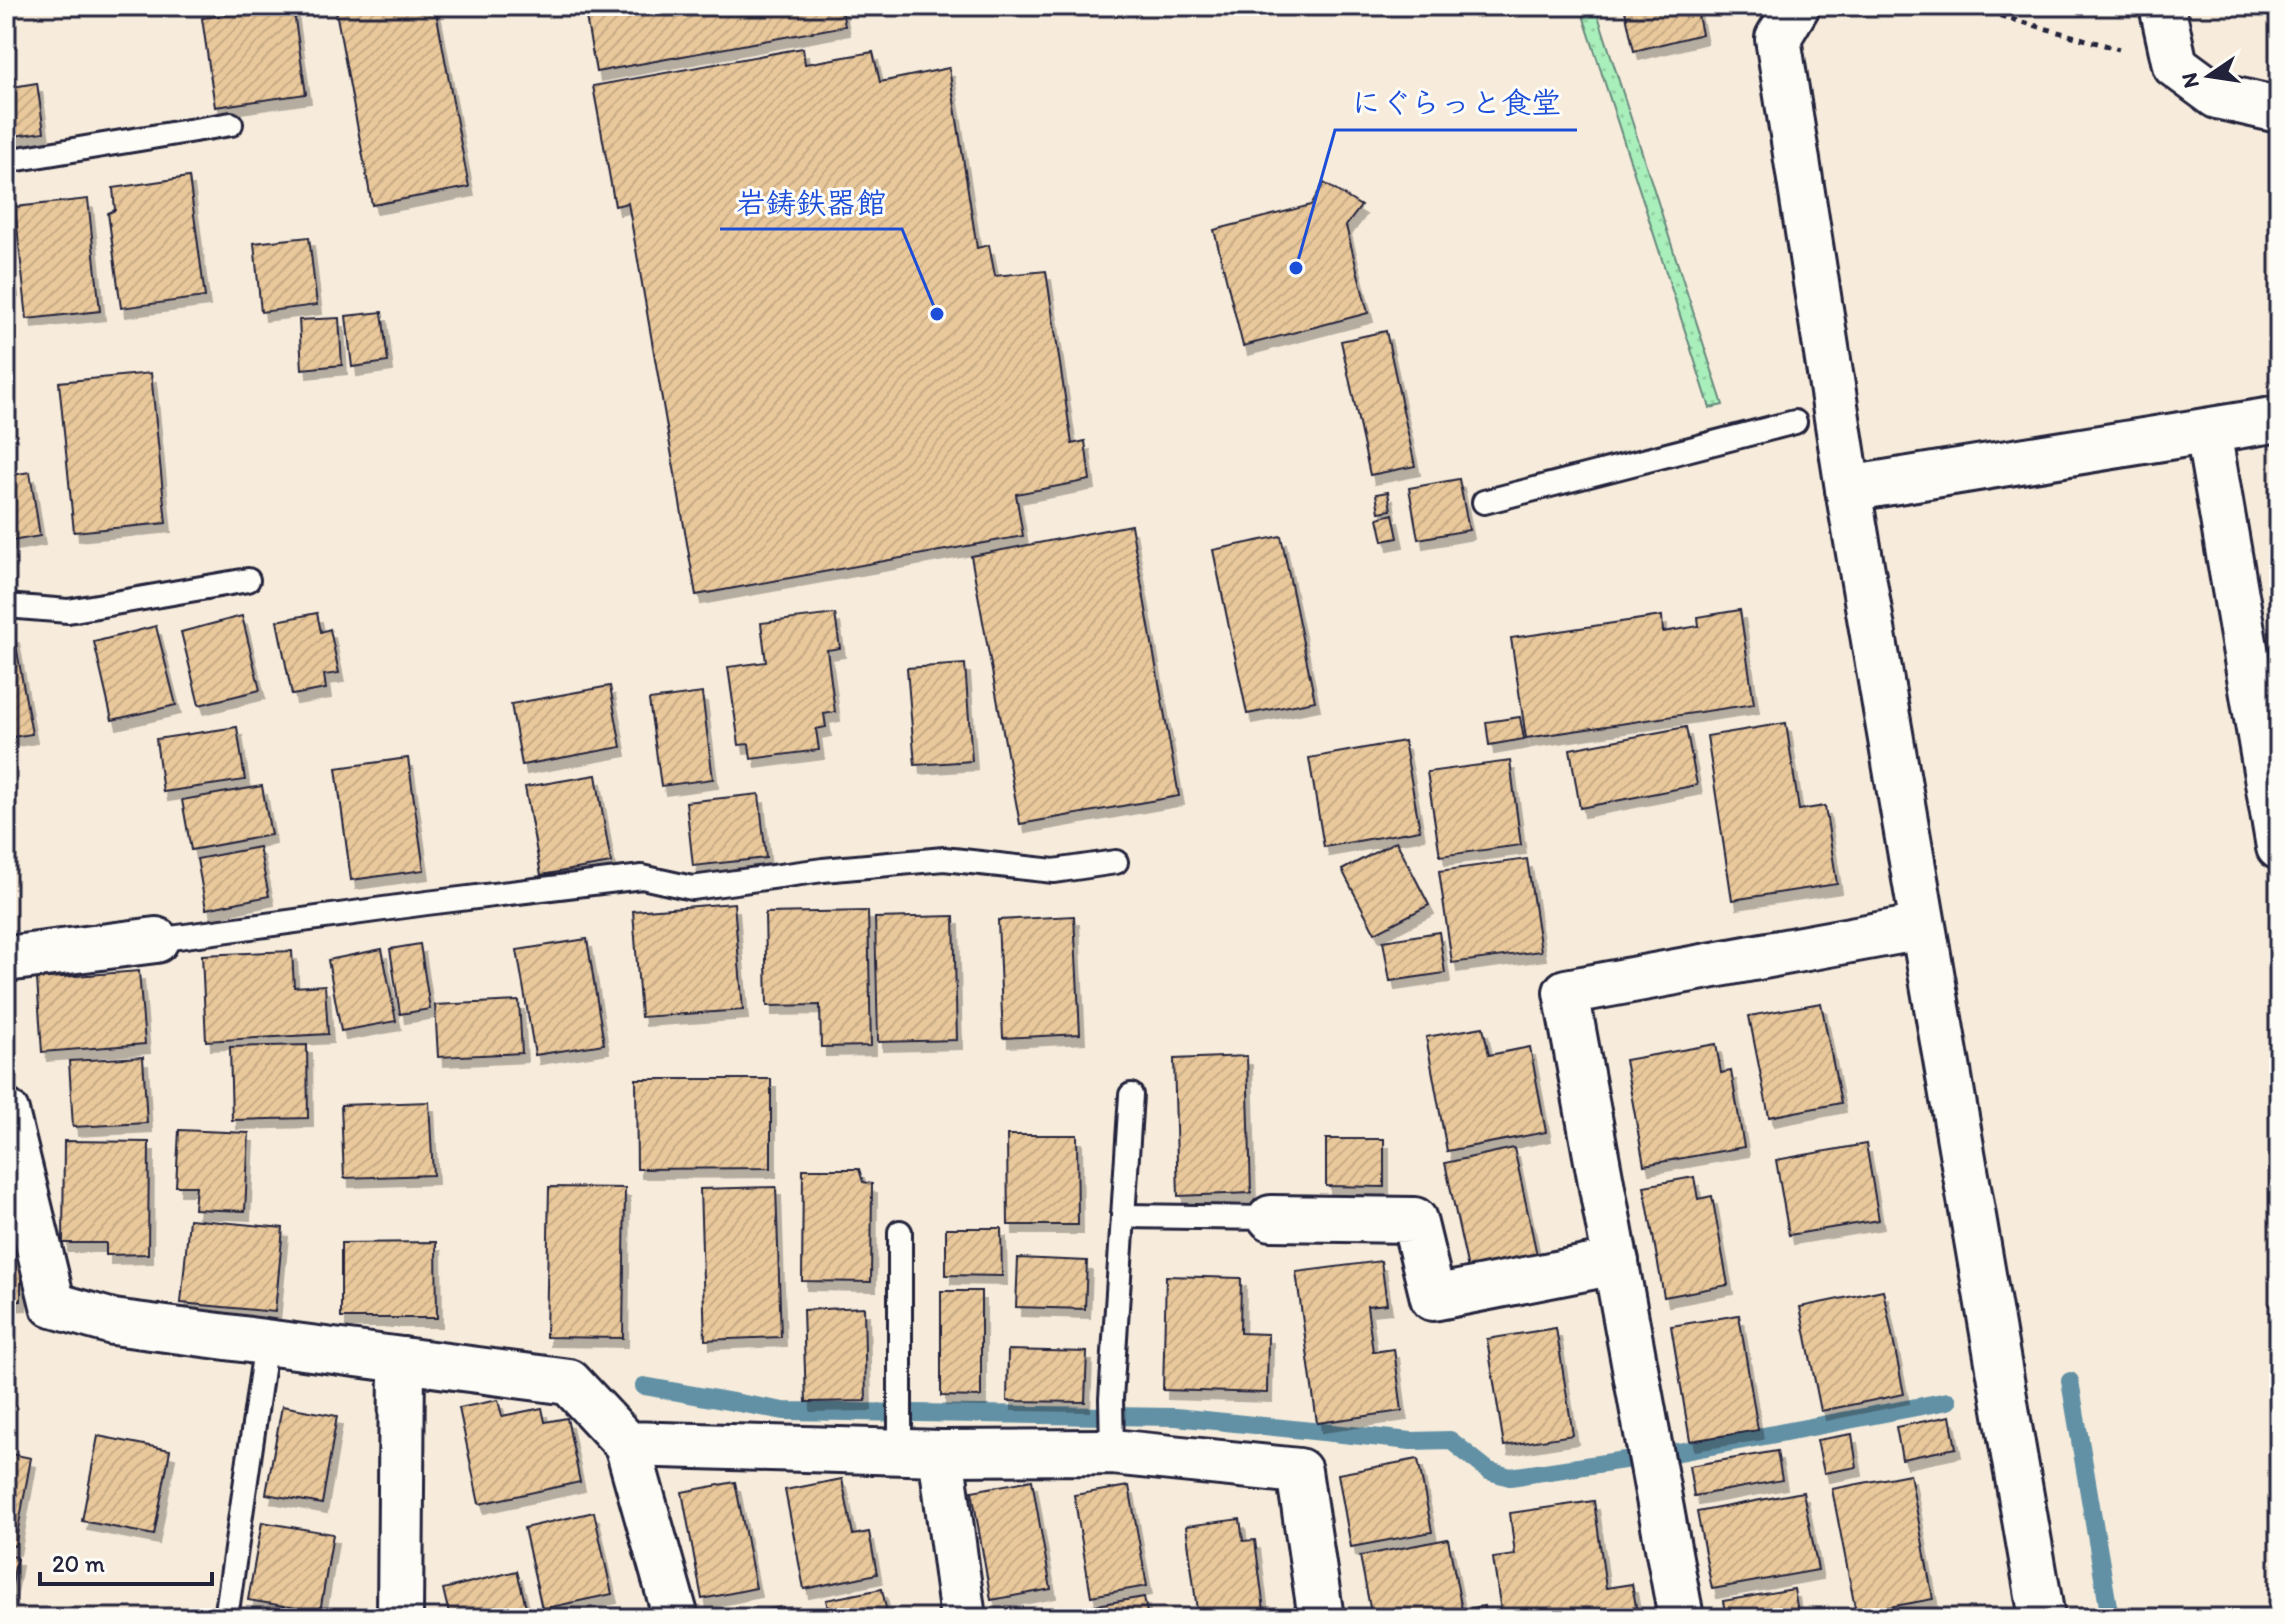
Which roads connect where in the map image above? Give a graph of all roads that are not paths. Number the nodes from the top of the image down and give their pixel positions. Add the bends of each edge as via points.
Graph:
1 (1797, 6) edge
2 (2162, 6) edge
3 (2279, 110) edge
4 (231, 124) dead end
5 (6, 161) edge
6 (2279, 419) edge
7 (1795, 422) dead end
8 (2208, 431) junction
9 (1848, 489) junction
10 (1484, 502) dead end
11 (248, 580) dead end
12 (6, 606) edge
13 (2279, 847) edge
14 (1116, 862) dead end
15 (1922, 927) junction
16 (156, 940) joint
17 (6, 959) edge
18 (1131, 1095) dead end
19 (6, 1112) edge
20 (1123, 1216) junction
21 (1271, 1218) joint
22 (900, 1232) dead end
23 (1616, 1262) junction
24 (266, 1342) junction
25 (402, 1360) junction
26 (1112, 1440) junction
27 (914, 1443) junction
28 (627, 1444) junction
29 (226, 1618) edge
30 (400, 1618) edge
31 (676, 1618) edge
32 (963, 1618) edge
33 (1321, 1618) edge
34 (1681, 1618) edge
35 (2042, 1618) edge

1 - 9 street via 1778,38
2 - 3 street via 2175,65 2217,96
4 - 5 lane
6 - 8 street
7 - 10 lane
8 - 9 street
8 - 13 street
9 - 15 street
11 - 12 lane via 68,611
14 - 16 lane via 1054,871 944,859 692,888 642,877
15 - 23 street via 1566,992
15 - 35 street
16 - 17 street
18 - 20 lane
19 - 24 street via 53,1305 113,1322
20 - 21 lane
20 - 26 lane
21 - 23 street via 1414,1220 1433,1298
22 - 27 lane via 900,1396
23 - 34 street
24 - 25 street
24 - 29 lane
25 - 28 street via 569,1382
25 - 30 street
26 - 27 street
26 - 33 street via 1299,1471
27 - 28 street
27 - 32 street
28 - 31 street

